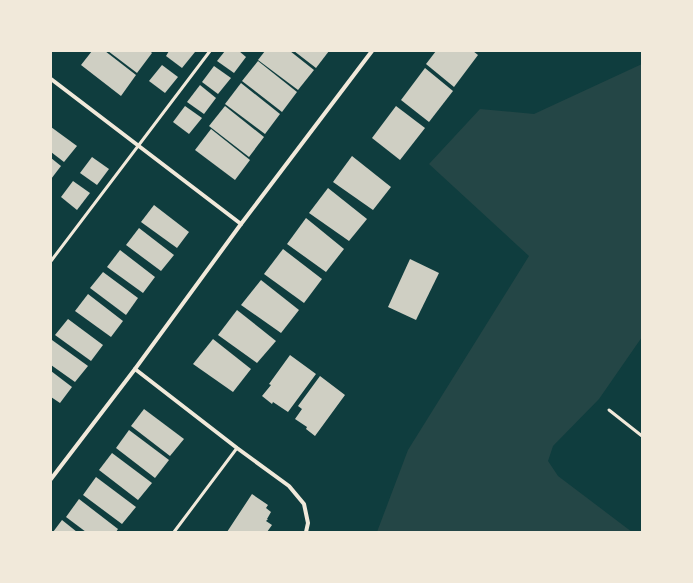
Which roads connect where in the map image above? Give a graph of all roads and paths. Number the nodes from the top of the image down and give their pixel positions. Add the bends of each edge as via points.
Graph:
1 (210, 51) edge
2 (372, 51) edge
3 (51, 80) edge
4 (138, 146) junction
5 (241, 224) junction
6 (51, 261) edge
7 (135, 369) junction
8 (609, 410) dead end
9 (642, 436) edge
10 (237, 448) junction
11 (51, 479) edge
12 (174, 532) edge
13 (306, 532) edge

1 - 4 lane
2 - 5 street
3 - 4 street
4 - 5 street
4 - 6 lane
5 - 7 street
7 - 10 street
7 - 11 street
8 - 9 lane
10 - 12 lane
10 - 13 street via 289,486 304,504 308,523

